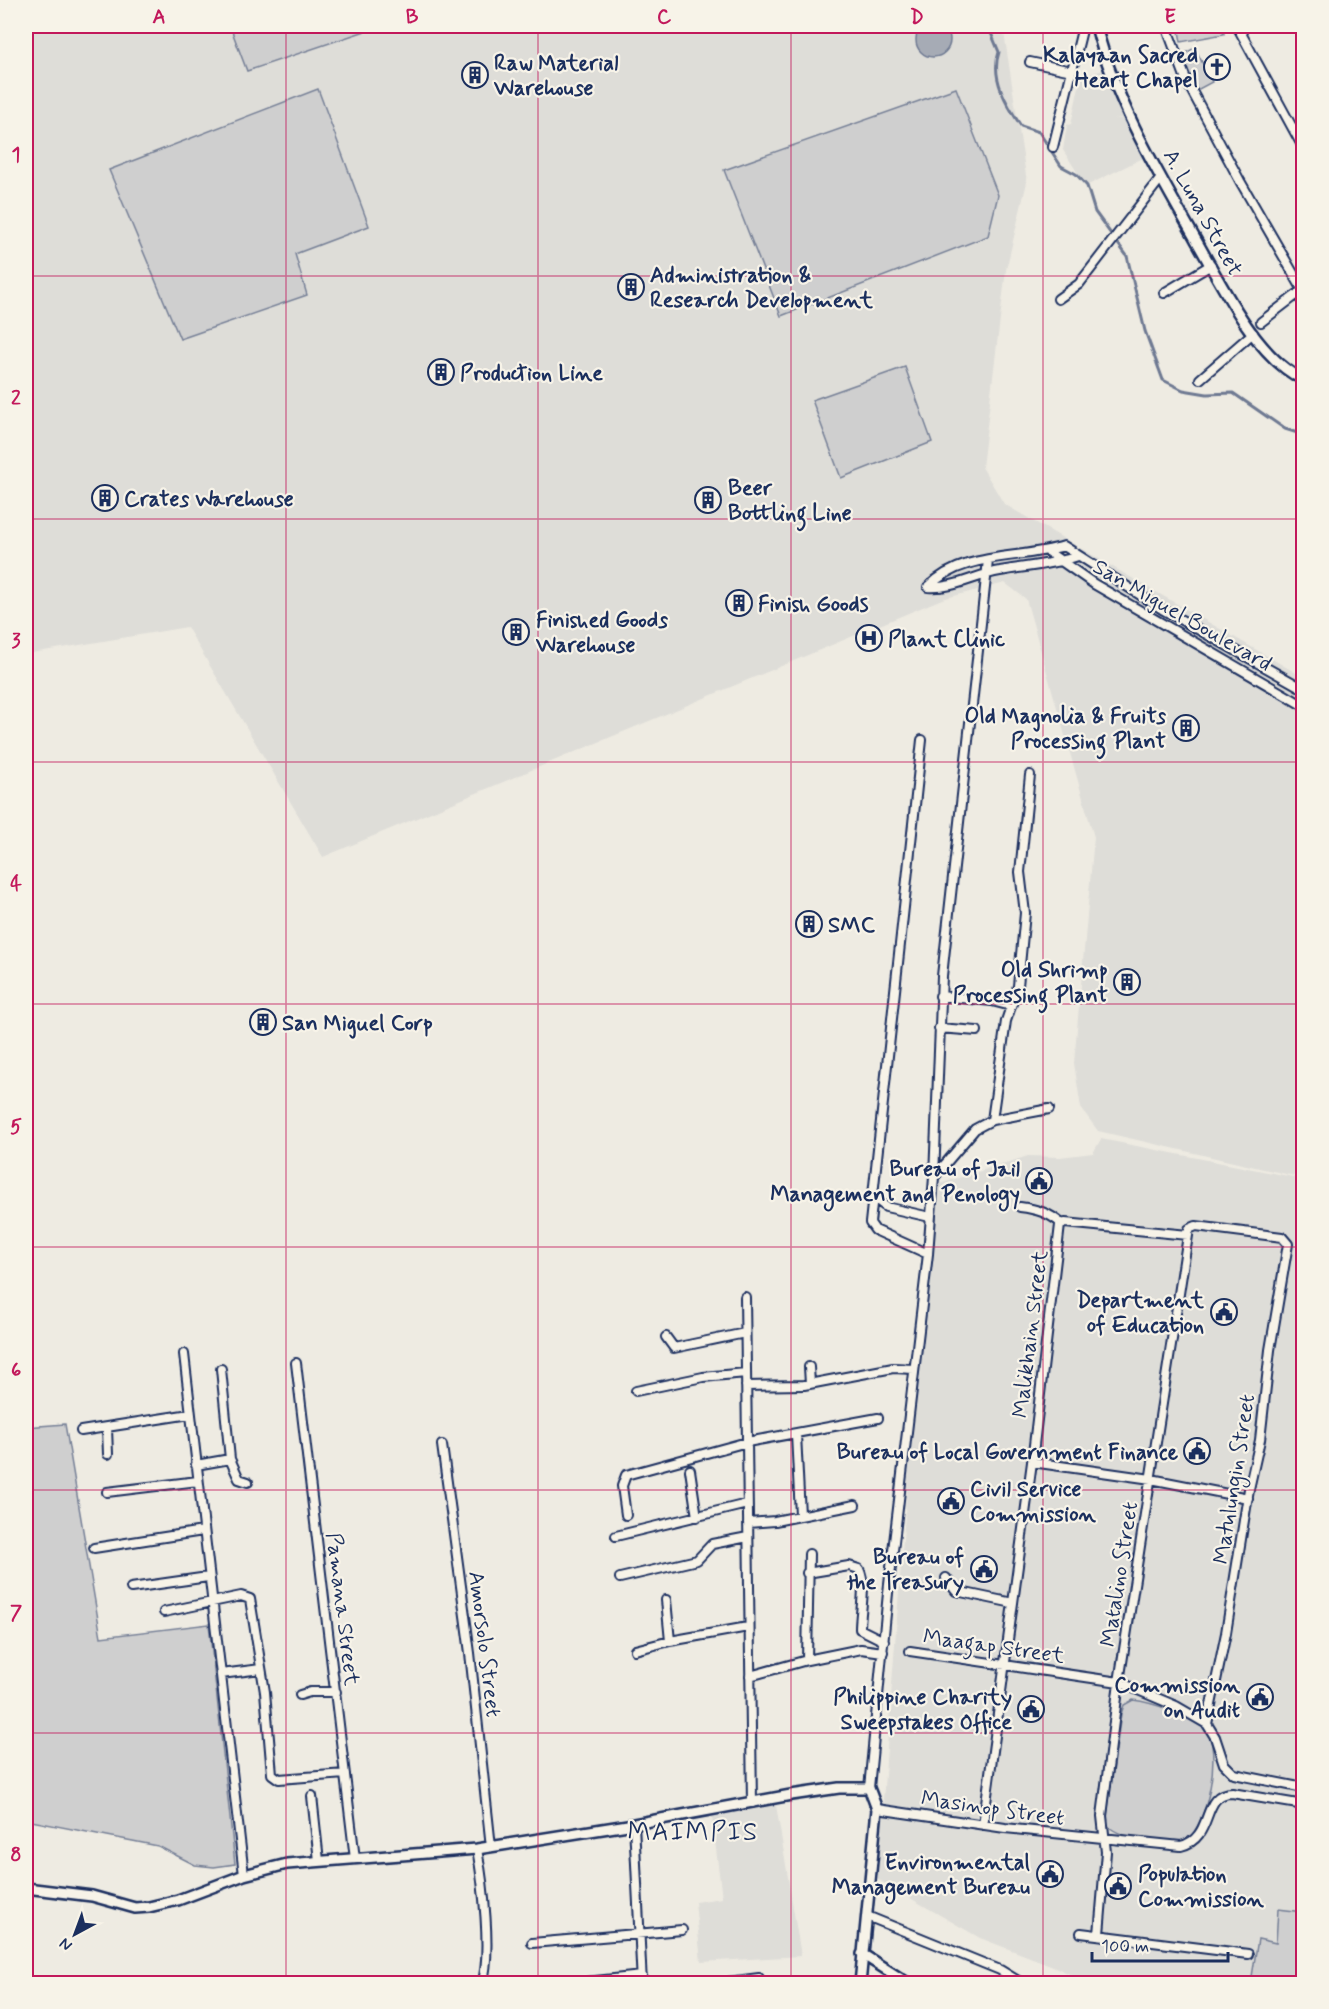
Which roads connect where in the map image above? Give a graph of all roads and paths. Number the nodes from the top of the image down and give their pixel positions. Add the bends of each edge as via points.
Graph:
1 (1083, 26) edge
2 (1096, 26) edge
3 (1166, 26) edge
4 (1237, 26) edge
5 (1030, 62) dead end
6 (1072, 71) junction
7 (1053, 147) dead end
8 (1304, 149) edge
9 (1161, 178) junction
10 (1211, 265) junction
11 (1303, 291) edge
12 (1164, 293) dead end
13 (1058, 299) dead end
14 (1261, 321) dead end
15 (1253, 333) junction
16 (1200, 379) dead end
17 (1304, 380) edge
18 (1047, 551) junction
19 (1078, 556) junction
20 (988, 560) junction
21 (1062, 561) junction
22 (986, 575) junction
23 (1237, 650) junction
24 (1228, 662) junction
25 (1304, 689) edge
26 (1304, 706) edge
27 (922, 740) dead end
28 (1030, 775) dead end
29 (940, 996) junction
30 (1011, 1006) junction
31 (939, 1028) junction
32 (977, 1031) dead end
33 (1049, 1109) dead end
34 (992, 1120) junction
35 (934, 1177) junction
36 (873, 1197) junction
37 (1020, 1207) dead end
38 (930, 1217) junction
39 (1062, 1224) junction
40 (1188, 1235) junction
41 (928, 1254) junction
42 (745, 1296) dead end
43 (745, 1333) junction
44 (666, 1337) dead end
45 (184, 1354) dead end
46 (296, 1363) dead end
47 (809, 1367) dead end
48 (221, 1369) dead end
49 (914, 1369) junction
50 (746, 1373) junction
51 (810, 1384) junction
52 (746, 1386) junction
53 (636, 1391) dead end
54 (190, 1414) junction
55 (878, 1418) dead end
56 (107, 1428) junction
57 (81, 1431) dead end
58 (796, 1434) junction
59 (747, 1442) junction
60 (442, 1445) dead end
61 (108, 1454) dead end
62 (230, 1459) junction
63 (1032, 1462) junction
64 (196, 1465) junction
65 (690, 1470) dead end
66 (1151, 1479) junction
67 (198, 1480) junction
68 (248, 1482) dead end
69 (107, 1492) dead end
70 (1248, 1498) junction
71 (747, 1504) junction
72 (855, 1505) dead end
73 (626, 1515) dead end
74 (800, 1515) junction
75 (697, 1517) junction
76 (748, 1523) junction
77 (203, 1531) junction
78 (616, 1536) dead end
79 (748, 1537) junction
80 (94, 1548) dead end
81 (809, 1554) dead end
82 (807, 1573) junction
83 (208, 1577) junction
84 (620, 1578) dead end
85 (946, 1578) dead end
86 (131, 1588) dead end
87 (666, 1600) dead end
88 (211, 1603) junction
89 (1013, 1603) junction
90 (164, 1612) dead end
91 (748, 1627) junction
92 (670, 1641) junction
93 (884, 1641) junction
94 (635, 1650) dead end
95 (910, 1651) dead end
96 (883, 1652) junction
97 (807, 1660) junction
98 (1004, 1665) junction
99 (261, 1669) junction
100 (221, 1674) junction
101 (750, 1676) junction
102 (1119, 1682) junction
103 (336, 1692) junction
104 (300, 1695) dead end
105 (1207, 1724) junction
106 (345, 1774) junction
107 (869, 1788) junction
108 (1304, 1788) edge
109 (312, 1796) dead end
110 (752, 1803) junction
111 (1304, 1805) edge
112 (878, 1809) junction
113 (634, 1824) junction
114 (982, 1825) junction
115 (1104, 1838) junction
116 (491, 1847) junction
117 (477, 1850) junction
118 (355, 1859) junction
119 (319, 1861) junction
120 (244, 1875) junction
121 (26, 1888) edge
122 (867, 1916) junction
123 (682, 1930) dead end
124 (639, 1933) junction
125 (1081, 1933) dead end
126 (1099, 1934) junction
127 (532, 1943) dead end
128 (862, 1954) junction
129 (1248, 1954) dead end
130 (759, 1978) dead end
131 (642, 1980) edge
132 (482, 1983) edge
133 (567, 1983) edge
134 (712, 1983) edge
135 (860, 1983) edge
136 (909, 1983) edge
137 (1023, 1983) edge

1 - 6 street
2 - 9 street, A. Luna Street via 1122,100
3 - 11 street via 1187,82
4 - 8 street
5 - 6 street
6 - 7 street
9 - 10 street, A. Luna Street
9 - 13 street via 1079,284
10 - 12 street
10 - 15 street, A. Luna Street
11 - 14 street
15 - 16 street
15 - 17 street, A. Luna Street via 1282,366
18 - 19 street, San Miguel Boulevard via 1064,546
18 - 20 street
18 - 21 street, San Miguel Boulevard
19 - 21 street
19 - 23 street, San Miguel Boulevard
20 - 22 street
20 - 22 street via 974,561 942,574 928,587 943,588
21 - 22 street
21 - 24 street, San Miguel Boulevard via 1094,584
22 - 29 street
23 - 24 street
23 - 25 street, San Miguel Boulevard
24 - 26 street, San Miguel Boulevard
27 - 36 street
28 - 30 street via 1020,872 1025,913 1018,986
29 - 30 street
29 - 31 street
30 - 34 street
31 - 32 street
31 - 35 street
33 - 34 street
34 - 35 street via 975,1129
35 - 38 street
36 - 38 street via 886,1208
36 - 41 street via 870,1223 875,1230
37 - 39 street via 1037,1209
38 - 41 street
39 - 40 street, Malikhain Street
39 - 63 street, Malikhain Street
40 - 66 street, Matalino Street
40 - 70 street, Matulungin Street via 1189,1229 1196,1226 1282,1237 1288,1244
41 - 49 street
42 - 43 street
43 - 44 street via 674,1348
43 - 50 street
45 - 54 street
46 - 103 street, Pamana Street
47 - 51 street
48 - 62 street
49 - 51 street via 893,1368
49 - 93 street
50 - 52 street
50 - 53 street
51 - 52 street
52 - 59 street
54 - 56 street
54 - 64 street
55 - 58 street
56 - 57 street
56 - 61 street
58 - 59 street
58 - 74 street
59 - 71 street
59 - 73 street via 626,1475 622,1485
60 - 116 street, Amorsolo Street
62 - 64 street
62 - 68 street via 239,1479
63 - 66 street
63 - 89 street, Malikhain Street
64 - 67 street
65 - 75 street
66 - 70 street
66 - 102 street, Matalino Street
67 - 69 street
67 - 77 street
70 - 105 street, Matulungin Street
71 - 75 street
71 - 76 street
72 - 74 street
74 - 76 street
75 - 78 street
76 - 79 street
77 - 80 street
77 - 83 street
79 - 84 street via 711,1544 697,1560
79 - 91 street
81 - 82 street
82 - 93 street via 849,1566 859,1569 864,1581 860,1629
82 - 97 street
83 - 86 street
83 - 88 street
85 - 89 street via 956,1591
87 - 92 street
88 - 90 street
88 - 99 street via 241,1596 250,1599
88 - 100 street
89 - 98 street, Malikhain Street
91 - 92 street
91 - 101 street
92 - 94 street
93 - 96 street
95 - 98 street, Maagap Street
96 - 97 street via 861,1649
96 - 107 street
97 - 101 street
98 - 102 street, Maagap Street
98 - 114 street, Malikhain Street
99 - 100 street
99 - 106 street via 275,1777
100 - 120 street
101 - 110 street
102 - 105 street, Maagap Street
102 - 115 street, Matalino Street via 1102,1816
103 - 104 street
103 - 106 street, Pamana Street
105 - 108 street via 1224,1764 1234,1774
106 - 118 street, Pamana Street
107 - 110 street via 839,1788
107 - 112 street
109 - 119 street
110 - 113 street
111 - 115 street, Masinop Street via 1232,1793 1220,1795 1212,1804 1200,1835 1189,1845
112 - 114 street, Masinop Street
112 - 122 street
113 - 116 street
113 - 124 street
114 - 115 street, Masinop Street
115 - 126 street, Matalino Street
116 - 117 street
117 - 118 street
117 - 132 street via 486,1953
118 - 119 street
119 - 120 street
120 - 121 street via 178,1900 135,1908 92,1896
122 - 128 street
122 - 137 street
123 - 124 street
124 - 127 street
124 - 131 street
125 - 126 street
126 - 129 street
128 - 135 street
128 - 136 street
130 - 134 street
131 - 133 street

